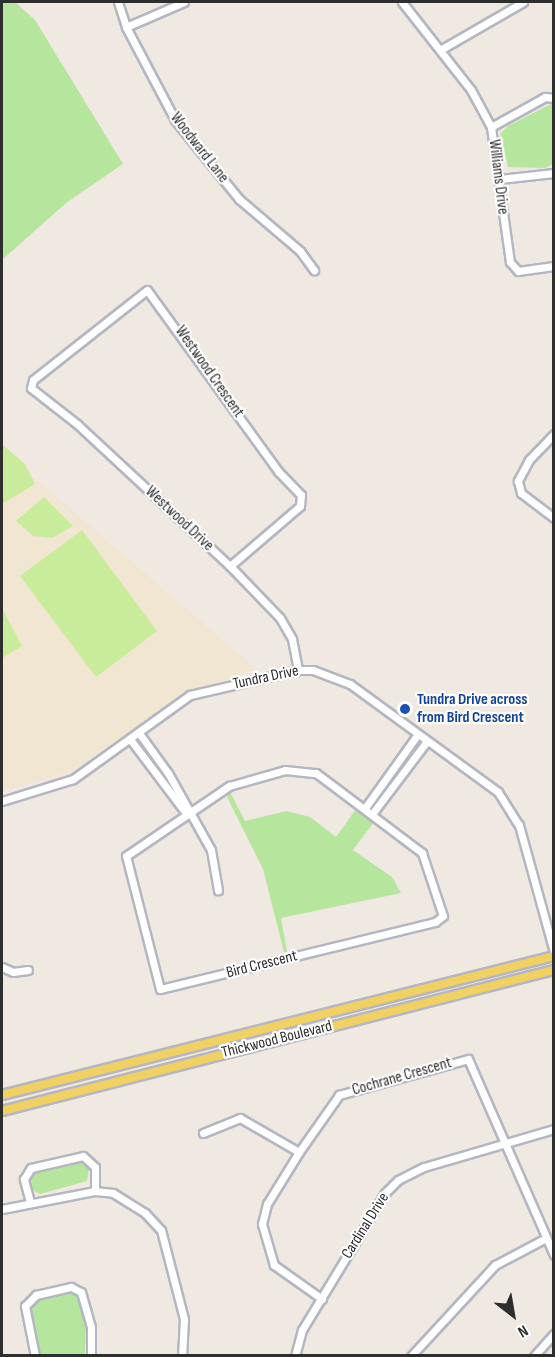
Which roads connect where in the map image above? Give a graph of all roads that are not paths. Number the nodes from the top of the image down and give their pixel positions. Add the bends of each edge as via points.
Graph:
1 (118, 2) edge
2 (184, 2) edge
3 (402, 2) edge
4 (519, 2) edge
5 (126, 27) junction
6 (440, 50) junction
7 (554, 98) edge
8 (491, 127) junction
9 (554, 173) edge
10 (500, 179) junction
11 (554, 266) edge
12 (314, 270) dead end
13 (31, 388) joint
14 (554, 434) edge
15 (554, 518) edge
16 (230, 566) junction
17 (298, 670) junction
18 (139, 733) junction
19 (418, 734) junction
20 (130, 739) junction
21 (428, 741) junction
22 (391, 772) junction
23 (168, 773) junction
24 (400, 778) junction
25 (159, 780) junction
26 (2, 801) edge
27 (365, 808) junction
28 (187, 813) junction
29 (372, 814) junction
30 (218, 890) dead end
31 (554, 954) edge
32 (2, 967) edge
33 (28, 970) dead end
34 (554, 970) edge
35 (2, 1095) edge
36 (2, 1111) edge
37 (554, 1129) edge
38 (203, 1133) dead end
39 (506, 1146) junction
40 (299, 1152) junction
41 (94, 1191) junction
42 (30, 1202) junction
43 (2, 1209) edge
44 (546, 1238) junction
45 (554, 1255) edge
46 (322, 1299) junction
47 (554, 1334) edge
48 (35, 1356) edge
49 (92, 1356) edge
50 (182, 1356) edge
51 (295, 1356) edge
52 (411, 1356) edge
53 (534, 1356) edge

1 - 5 street, Woodward Lane
2 - 5 street
3 - 6 street, Williams Drive
4 - 6 street
5 - 12 street, Woodward Lane via 175,120 239,199 300,250
6 - 8 street, Williams Drive via 471,90
7 - 8 street via 544,97
8 - 10 street, Williams Drive
9 - 10 street
10 - 11 street, Williams Drive via 510,262 518,271
13 - 16 street, Westwood Drive via 77,424
13 - 16 street, Westwood Crescent via 42,373 147,290 278,471 300,495 300,506
14 - 15 street via 529,460 518,481 521,493
16 - 17 street, Westwood Drive via 286,627
17 - 18 street, Tundra Drive via 190,695
17 - 19 street, Tundra Drive via 313,670 350,684
18 - 20 street, Tundra Drive
18 - 23 street
19 - 21 street, Tundra Drive
19 - 22 street
20 - 25 street
20 - 26 street, Tundra Drive via 66,783
21 - 24 street
21 - 31 street, Tundra Drive via 498,792 510,807 519,825
22 - 24 street
22 - 27 street
23 - 25 street
23 - 28 street
24 - 29 street
25 - 28 street
27 - 28 street, Bird Crescent via 316,773 285,770 229,786
27 - 29 street, Bird Crescent
28 - 29 street, Bird Crescent via 126,856 160,989 435,922 443,916 422,853
28 - 30 street via 211,850
31 - 35 main road, Thickwood Boulevard
32 - 33 street via 13,972
34 - 36 main road, Thickwood Boulevard
37 - 39 street, Cardinal Drive
38 - 40 street via 240,1118
39 - 40 street, Cochrane Crescent via 468,1059 339,1095
39 - 44 street, Cochrane Crescent
39 - 46 street, Cardinal Drive via 424,1167 398,1180 386,1192
40 - 46 street, Cochrane Crescent via 267,1204 262,1224 274,1265
41 - 42 street
41 - 42 street via 95,1167 83,1156 31,1168 24,1179
41 - 50 street via 113,1193 131,1202 161,1230 184,1319
42 - 43 street
44 - 45 street, Cochrane Crescent
44 - 52 street via 495,1265
46 - 51 street, Cardinal Drive via 302,1330
47 - 53 street
48 - 49 street via 26,1306 36,1296 71,1287 81,1292 91,1327

